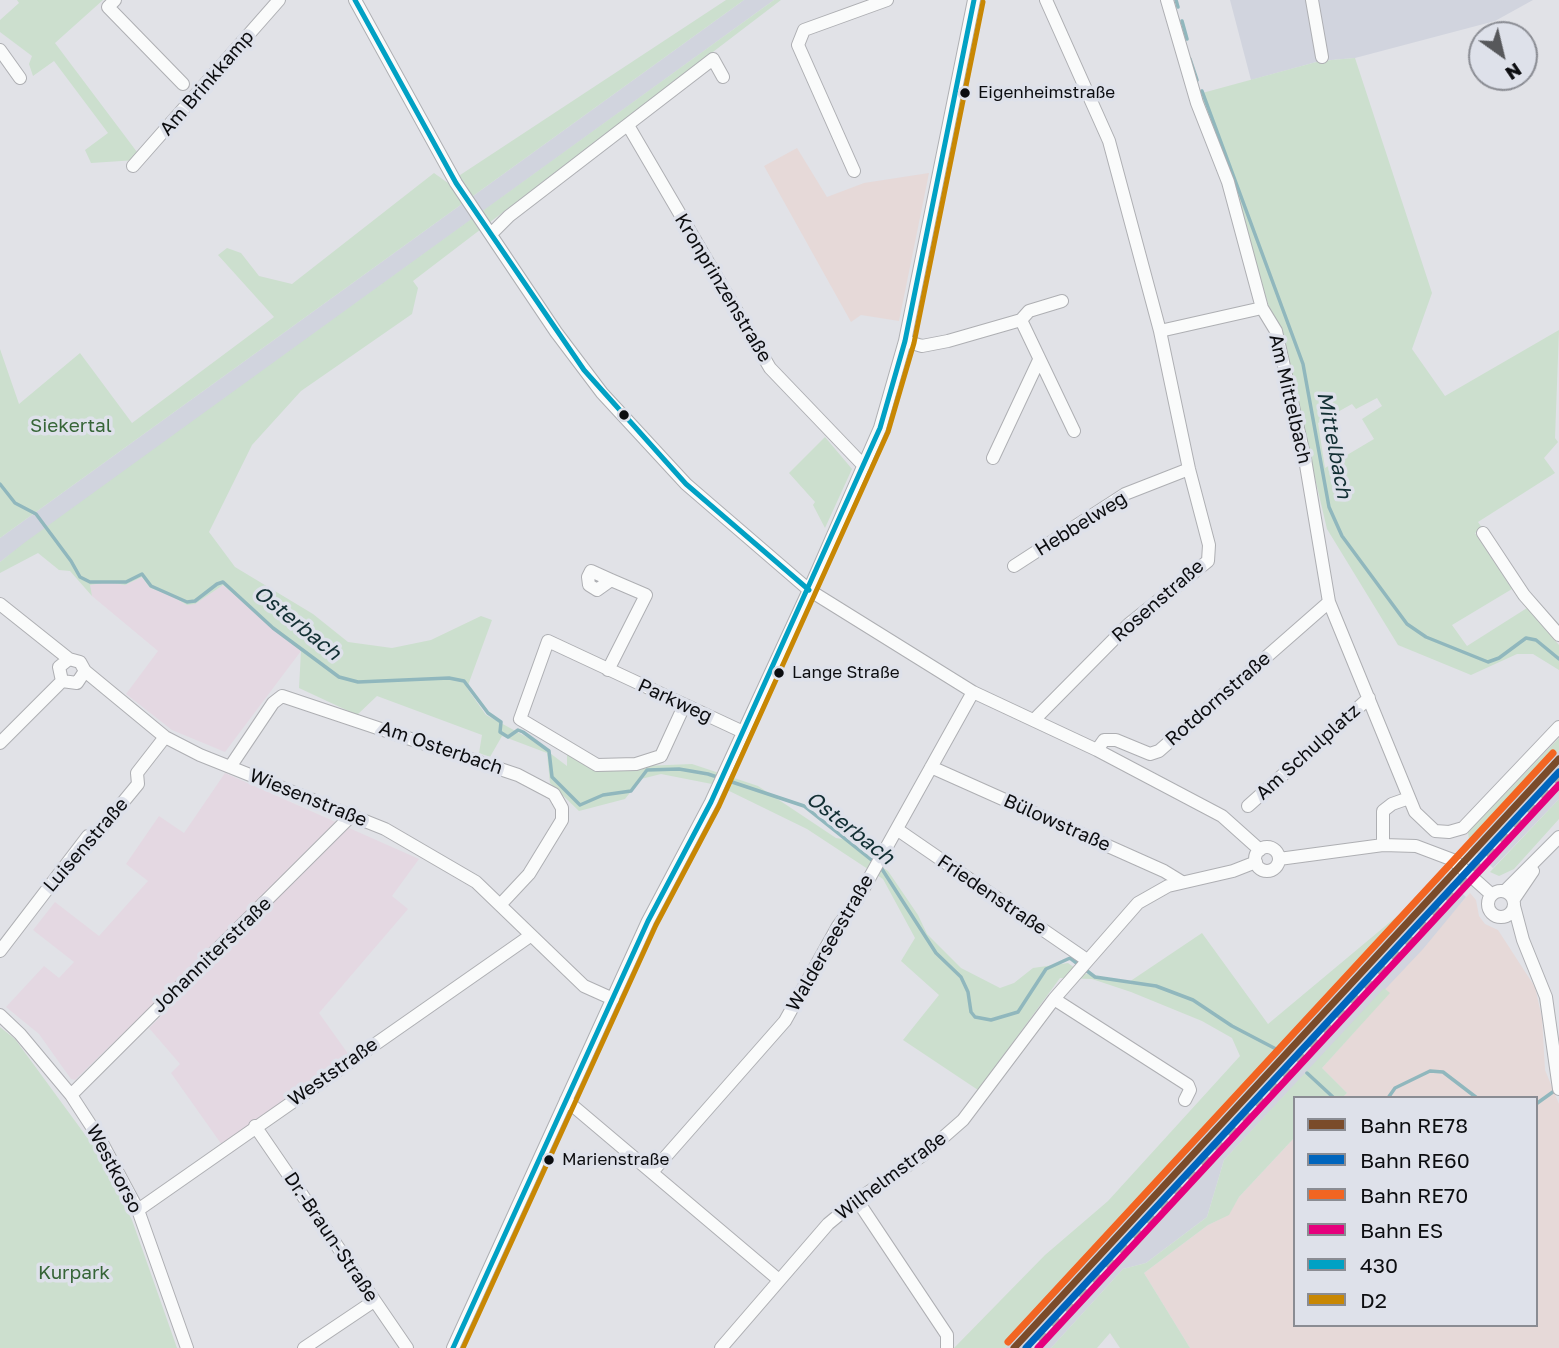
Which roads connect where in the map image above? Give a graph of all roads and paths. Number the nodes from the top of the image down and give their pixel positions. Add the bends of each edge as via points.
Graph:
1 (114, 0) edge
2 (279, 0) edge
3 (355, 0) edge
4 (887, 0) edge
5 (974, 0) edge
6 (1046, 0) edge
7 (1167, 0) edge
8 (1312, 0) edge
9 (0, 50) edge
10 (1322, 57) dead end
11 (723, 77) dead end
12 (20, 78) dead end
13 (183, 84) dead end
14 (629, 127) junction
15 (133, 166) dead end
16 (854, 171) dead end
17 (490, 230) junction
18 (1062, 301) dead end
19 (1262, 307) junction
20 (1021, 320) junction
21 (1160, 331) junction
22 (905, 341) junction
23 (1040, 360) junction
24 (1074, 431) dead end
25 (993, 458) dead end
26 (864, 466) junction
27 (1189, 469) junction
28 (1483, 533) dead end
29 (1014, 566) dead end
30 (611, 579) dead end
31 (809, 590) junction
32 (1329, 602) junction
33 (0, 604) edge
34 (1559, 635) edge
35 (69, 659) junction
36 (608, 670) junction
37 (85, 671) junction
38 (62, 681) junction
39 (973, 692) junction
40 (1369, 698) junction
41 (684, 706) junction
42 (1034, 720) junction
43 (1559, 727) edge
44 (741, 731) junction
45 (165, 737) junction
46 (0, 743) edge
47 (1097, 750) junction
48 (230, 767) junction
49 (931, 767) junction
50 (1409, 798) junction
51 (1248, 806) dead end
52 (352, 815) junction
53 (898, 830) junction
54 (1559, 837) edge
55 (1383, 845) junction
56 (1258, 856) junction
57 (1279, 859) junction
58 (1182, 882) junction
59 (1506, 898) junction
60 (500, 905) junction
61 (1497, 916) junction
62 (530, 936) junction
63 (1523, 940) junction
64 (0, 951) edge
65 (1085, 962) junction
66 (1059, 994) junction
67 (612, 999) junction
68 (0, 1015) edge
69 (1558, 1085) edge
70 (71, 1095) junction
71 (566, 1100) junction
72 (1185, 1100) dead end
73 (255, 1126) junction
74 (653, 1171) junction
75 (857, 1200) junction
76 (138, 1210) junction
77 (779, 1280) junction
78 (374, 1301) junction
79 (187, 1348) edge
80 (304, 1348) edge
81 (407, 1348) edge
82 (453, 1348) edge
83 (721, 1348) edge
84 (947, 1348) edge

1 - 13 street via 108,7
2 - 15 street, Am Brinkkamp
3 - 17 street via 456,183
4 - 16 street via 804,30 798,44
5 - 22 street
6 - 21 street, Rosenstraße via 1109,141
7 - 19 street, Am Mittelbach via 1197,103 1228,182
8 - 10 street
9 - 12 street
11 - 14 street via 713,59
14 - 17 street
14 - 26 street, Kronprinzenstraße via 770,368
17 - 31 street via 556,332 624,419 686,484
18 - 20 street via 1029,311
19 - 21 street
19 - 32 street, Am Mittelbach via 1276,331 1305,459
20 - 22 street via 922,346
20 - 23 street
21 - 27 street, Rosenstraße
22 - 26 street
23 - 24 street
23 - 25 street
26 - 31 street
27 - 29 street, Hebbelweg via 1125,494
27 - 42 street, Rosenstraße via 1209,545 1208,561 1129,624
28 - 34 street via 1524,595
30 - 36 street via 646,596
31 - 39 street
31 - 44 street
32 - 40 street, Am Mittelbach
32 - 47 street, Rotdornstraße via 1159,751 1150,754 1116,740 1104,740
33 - 35 street, Wiesenstraße
35 - 37 street, Wiesenstraße via 80,662
35 - 38 street via 59,667
36 - 41 street, Parkweg
36 - 41 street, Parkweg via 548,641 520,719 597,765 636,764 661,756
37 - 38 street via 77,683
37 - 45 street, Wiesenstraße
38 - 46 street
39 - 42 street
39 - 49 street, Walderseestraße
40 - 50 street, Am Mittelbach
40 - 51 street, Am Schulplatz
41 - 44 street, Parkweg
42 - 47 street
43 - 50 street, Am Mittelbach via 1463,828 1449,832 1429,828
44 - 67 street
45 - 48 street, Wiesenstraße
45 - 64 street, Luisenstraße via 137,773 138,784 96,835 88,836
47 - 56 street via 1222,816
48 - 52 street, Wiesenstraße
48 - 60 street, Am Osterbach via 282,696 518,775 554,794 562,808 562,820 530,874
49 - 53 street, Walderseestraße
49 - 58 street, Bülowstraße
50 - 55 street via 1383,811
52 - 60 street, Wiesenstraße via 476,882
52 - 70 street, Johanniterstraße
53 - 65 street, Friedenstraße
53 - 74 street, Walderseestraße via 785,1021
54 - 59 street
55 - 57 street
55 - 59 street via 1424,848 1443,855
56 - 57 street via 1267,847 1274,849
56 - 57 street via 1259,868 1270,870
56 - 58 street, Wilhelmstraße via 1233,872
58 - 65 street, Wilhelmstraße via 1158,890 1138,904
59 - 61 street via 1510,914
59 - 61 street via 1489,907
59 - 63 street
60 - 62 street, Wiesenstraße
61 - 63 street
62 - 67 street, Wiesenstraße via 584,986
62 - 73 street, Weststraße
63 - 69 street via 1546,997
65 - 66 street, Wilhelmstraße
66 - 72 street via 1188,1085
66 - 75 street, Wilhelmstraße via 963,1120 923,1155
67 - 71 street
68 - 70 street, Westkorso
70 - 76 street, Westkorso
71 - 74 street
71 - 82 street
73 - 76 street, Weststraße
73 - 78 street, Dr.-Braun-Straße
74 - 77 street
75 - 77 street, Wilhelmstraße via 828,1224
75 - 84 street via 947,1335
76 - 79 street, Westkorso
77 - 83 street, Wilhelmstraße
78 - 80 street
78 - 81 street, Dr.-Braun-Straße

